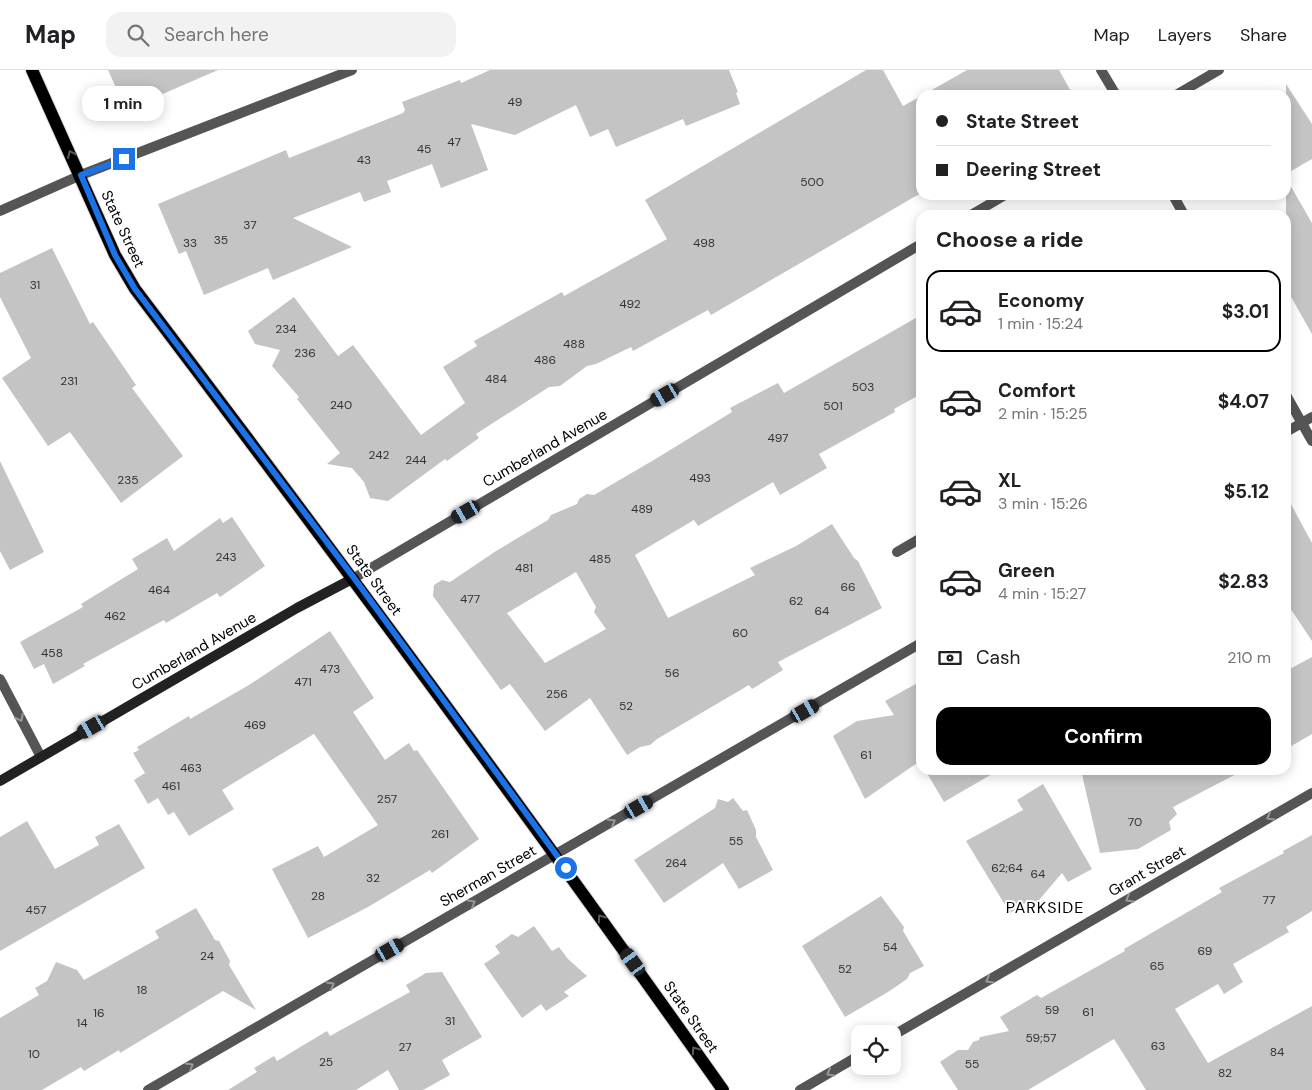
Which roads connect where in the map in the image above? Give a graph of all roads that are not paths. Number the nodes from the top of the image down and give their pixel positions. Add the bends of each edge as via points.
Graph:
1 (32, 70) edge
2 (352, 70) edge
3 (1101, 70) edge
4 (1219, 70) edge
5 (1113, 90) edge
6 (1185, 90) edge
7 (81, 175) junction
8 (996, 200) edge
9 (980, 210) edge
10 (0, 212) edge
11 (916, 247) edge
12 (1291, 404) edge
13 (1312, 417) edge
14 (1302, 423) junction
15 (1291, 429) edge
16 (1312, 441) edge
17 (916, 541) edge
18 (897, 552) dead end
19 (354, 578) junction
20 (916, 646) edge
21 (0, 679) edge
22 (41, 757) junction
23 (0, 781) edge
24 (1312, 793) edge
25 (556, 854) junction
26 (901, 1031) edge
27 (851, 1060) edge
28 (148, 1090) edge
29 (723, 1090) edge
30 (800, 1090) edge

7 -> 1 main road, State Street
2 - 7 street
3 - 5 street
4 - 6 street
7 - 10 street
7 - 19 main road, State Street via 115,255 135,289
8 - 9 street
11 - 19 street, Cumberland Avenue
12 - 14 street
13 - 14 street
14 - 15 street
14 - 16 street
17 - 18 street
19 - 22 main road, Cumberland Avenue
19 - 25 main road, State Street
25 -> 20 street, Sherman Street
21 -> 22 street
22 - 23 main road, Cumberland Avenue
24 -> 26 street, Grant Street
28 -> 25 street, Sherman Street
29 -> 25 main road, State Street
27 -> 30 street

